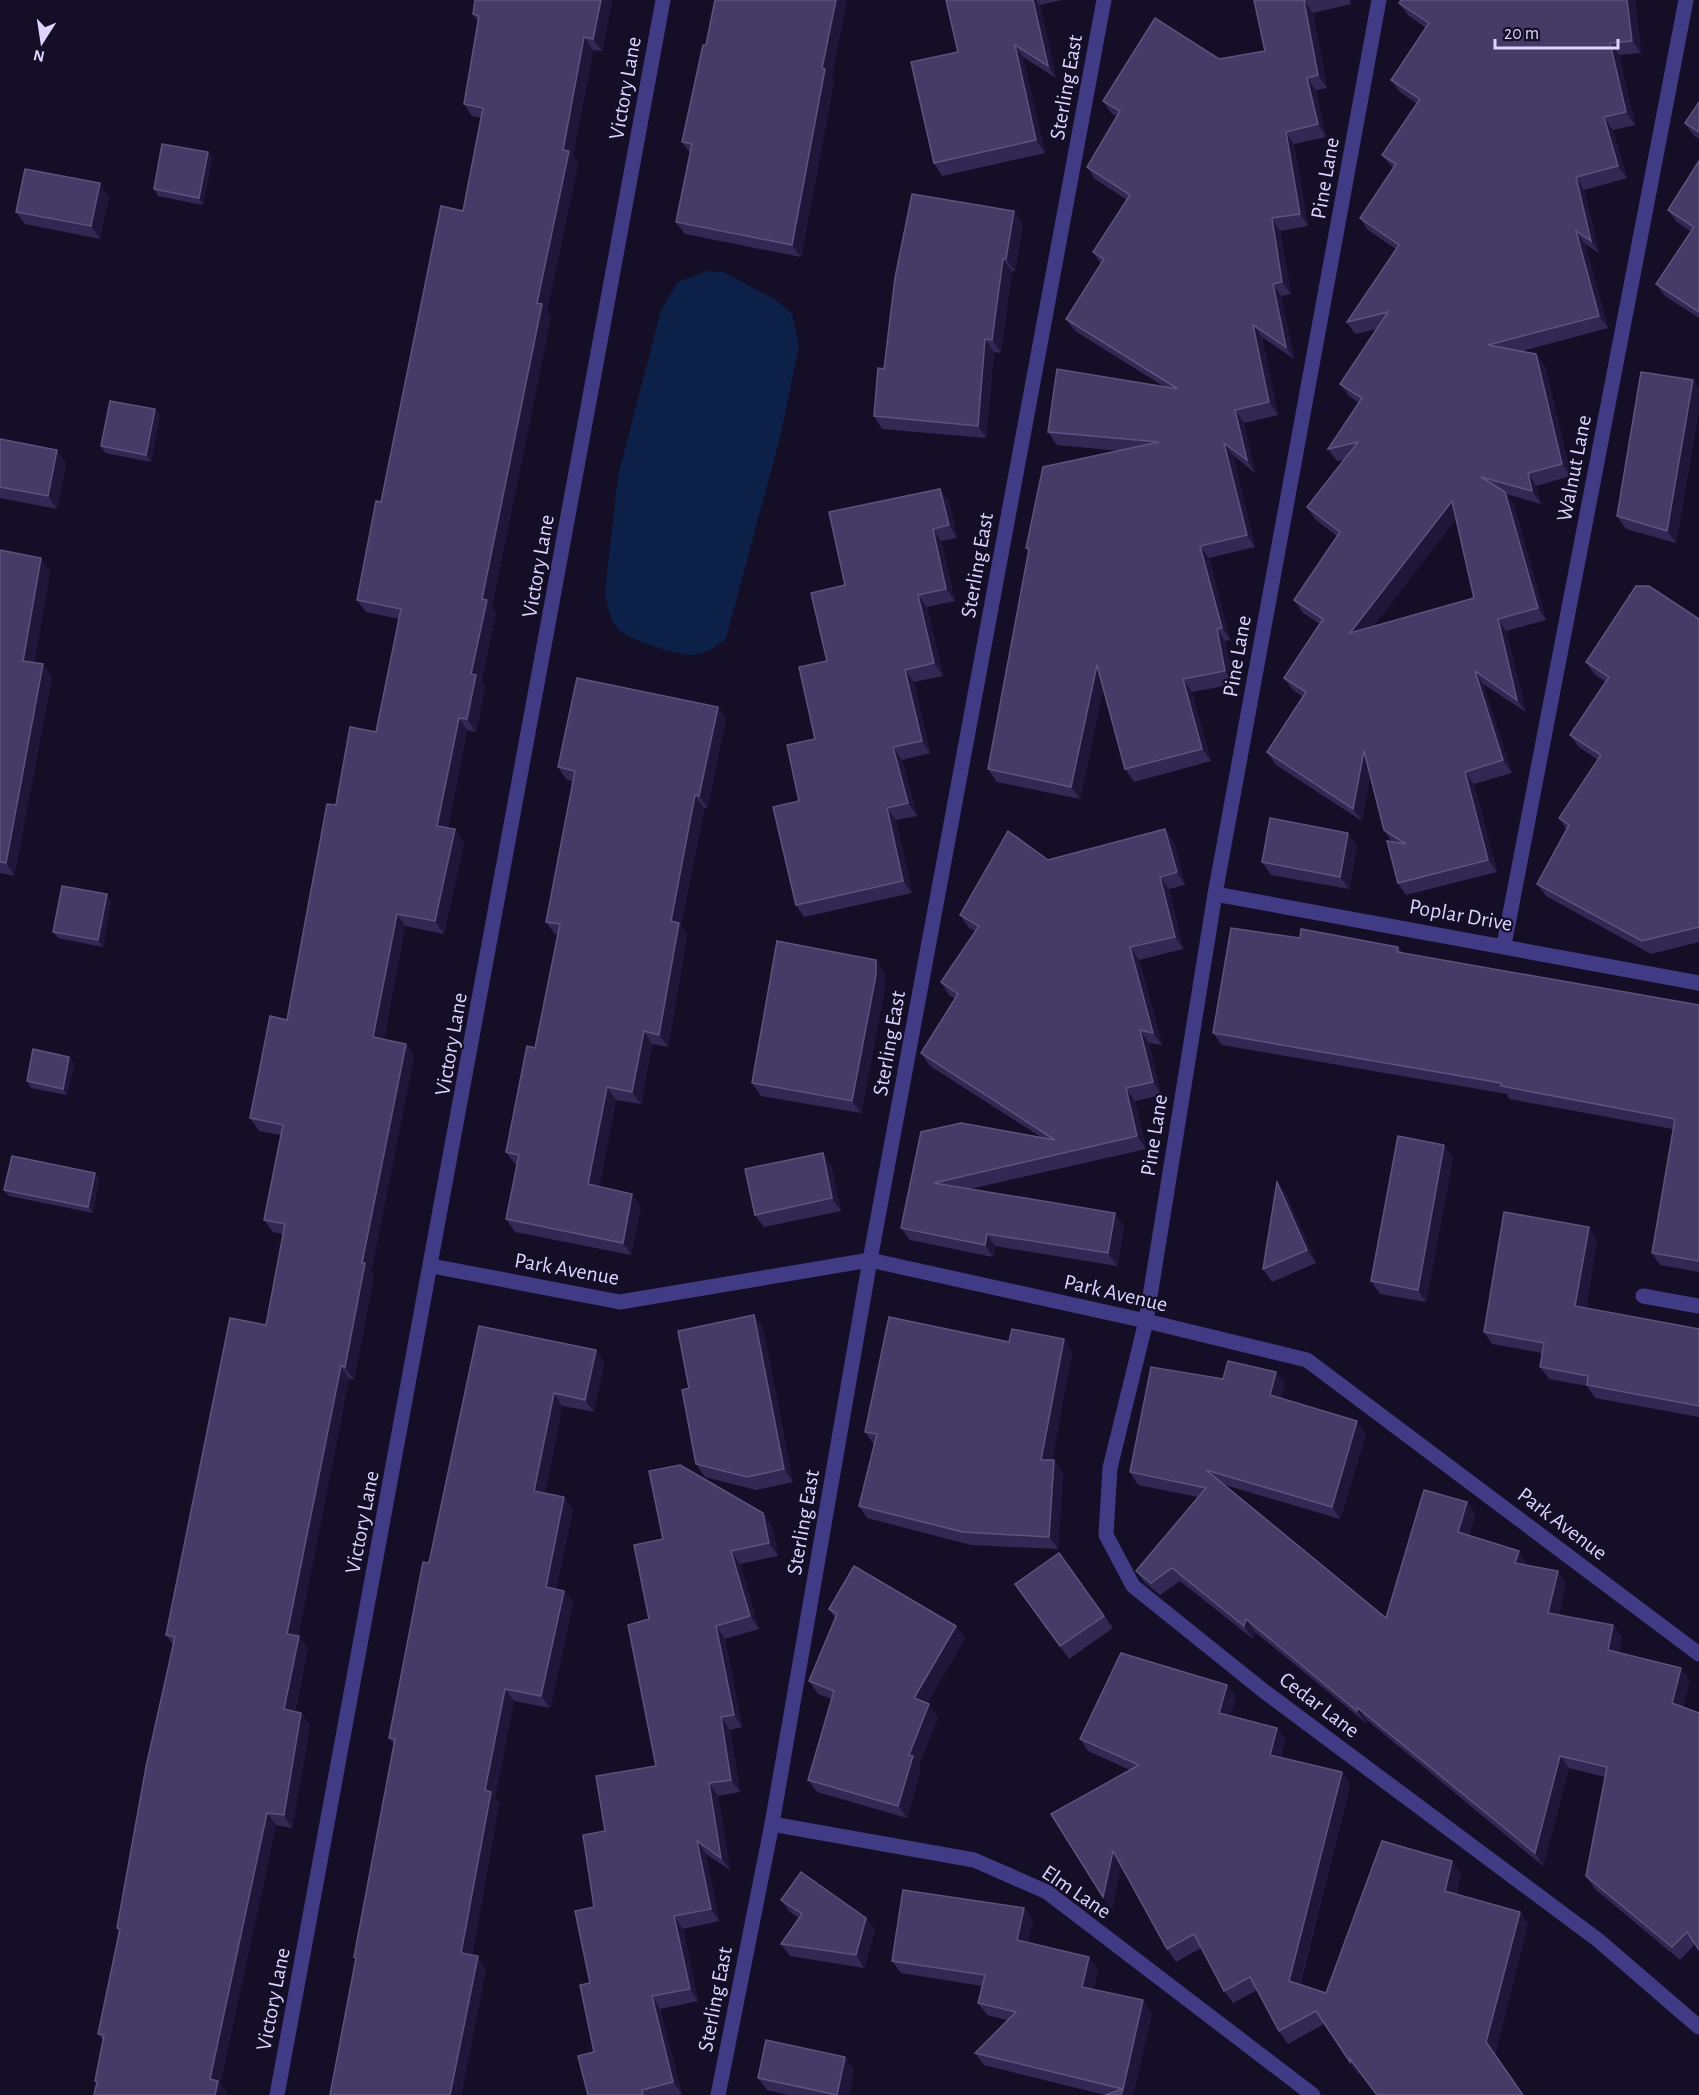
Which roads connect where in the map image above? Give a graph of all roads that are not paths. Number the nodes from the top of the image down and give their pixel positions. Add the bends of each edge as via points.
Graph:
1 (663, 0) edge
2 (1104, 0) edge
3 (1379, 0) edge
4 (1686, 0) edge
5 (1215, 894) junction
6 (1504, 945) junction
7 (1699, 983) edge
8 (870, 1260) junction
9 (432, 1266) junction
10 (1644, 1296) dead end
11 (1699, 1306) edge
12 (1146, 1321) junction
13 (1699, 1654) edge
14 (771, 1824) junction
15 (1699, 2027) edge
16 (278, 2095) edge
17 (718, 2095) edge
18 (1313, 2095) edge

1 - 9 street, Victory Lane
2 - 8 street, Sterling East
3 - 5 street, Pine Lane
4 - 6 street, Walnut Lane
5 - 6 street, Poplar Drive
5 - 12 street, Pine Lane
6 - 7 street, Poplar Drive
8 - 9 street, Park Avenue via 620,1302
8 - 12 street, Park Avenue
8 - 14 street, Sterling East
9 - 16 street, Victory Lane
10 - 11 street
12 - 13 street, Park Avenue via 1307,1360
12 - 15 street, Cedar Lane via 1110,1468 1106,1535 1133,1586 1265,1692 1598,1940
14 - 17 street, Sterling East
14 - 18 street, Elm Lane via 974,1860 1047,1892

